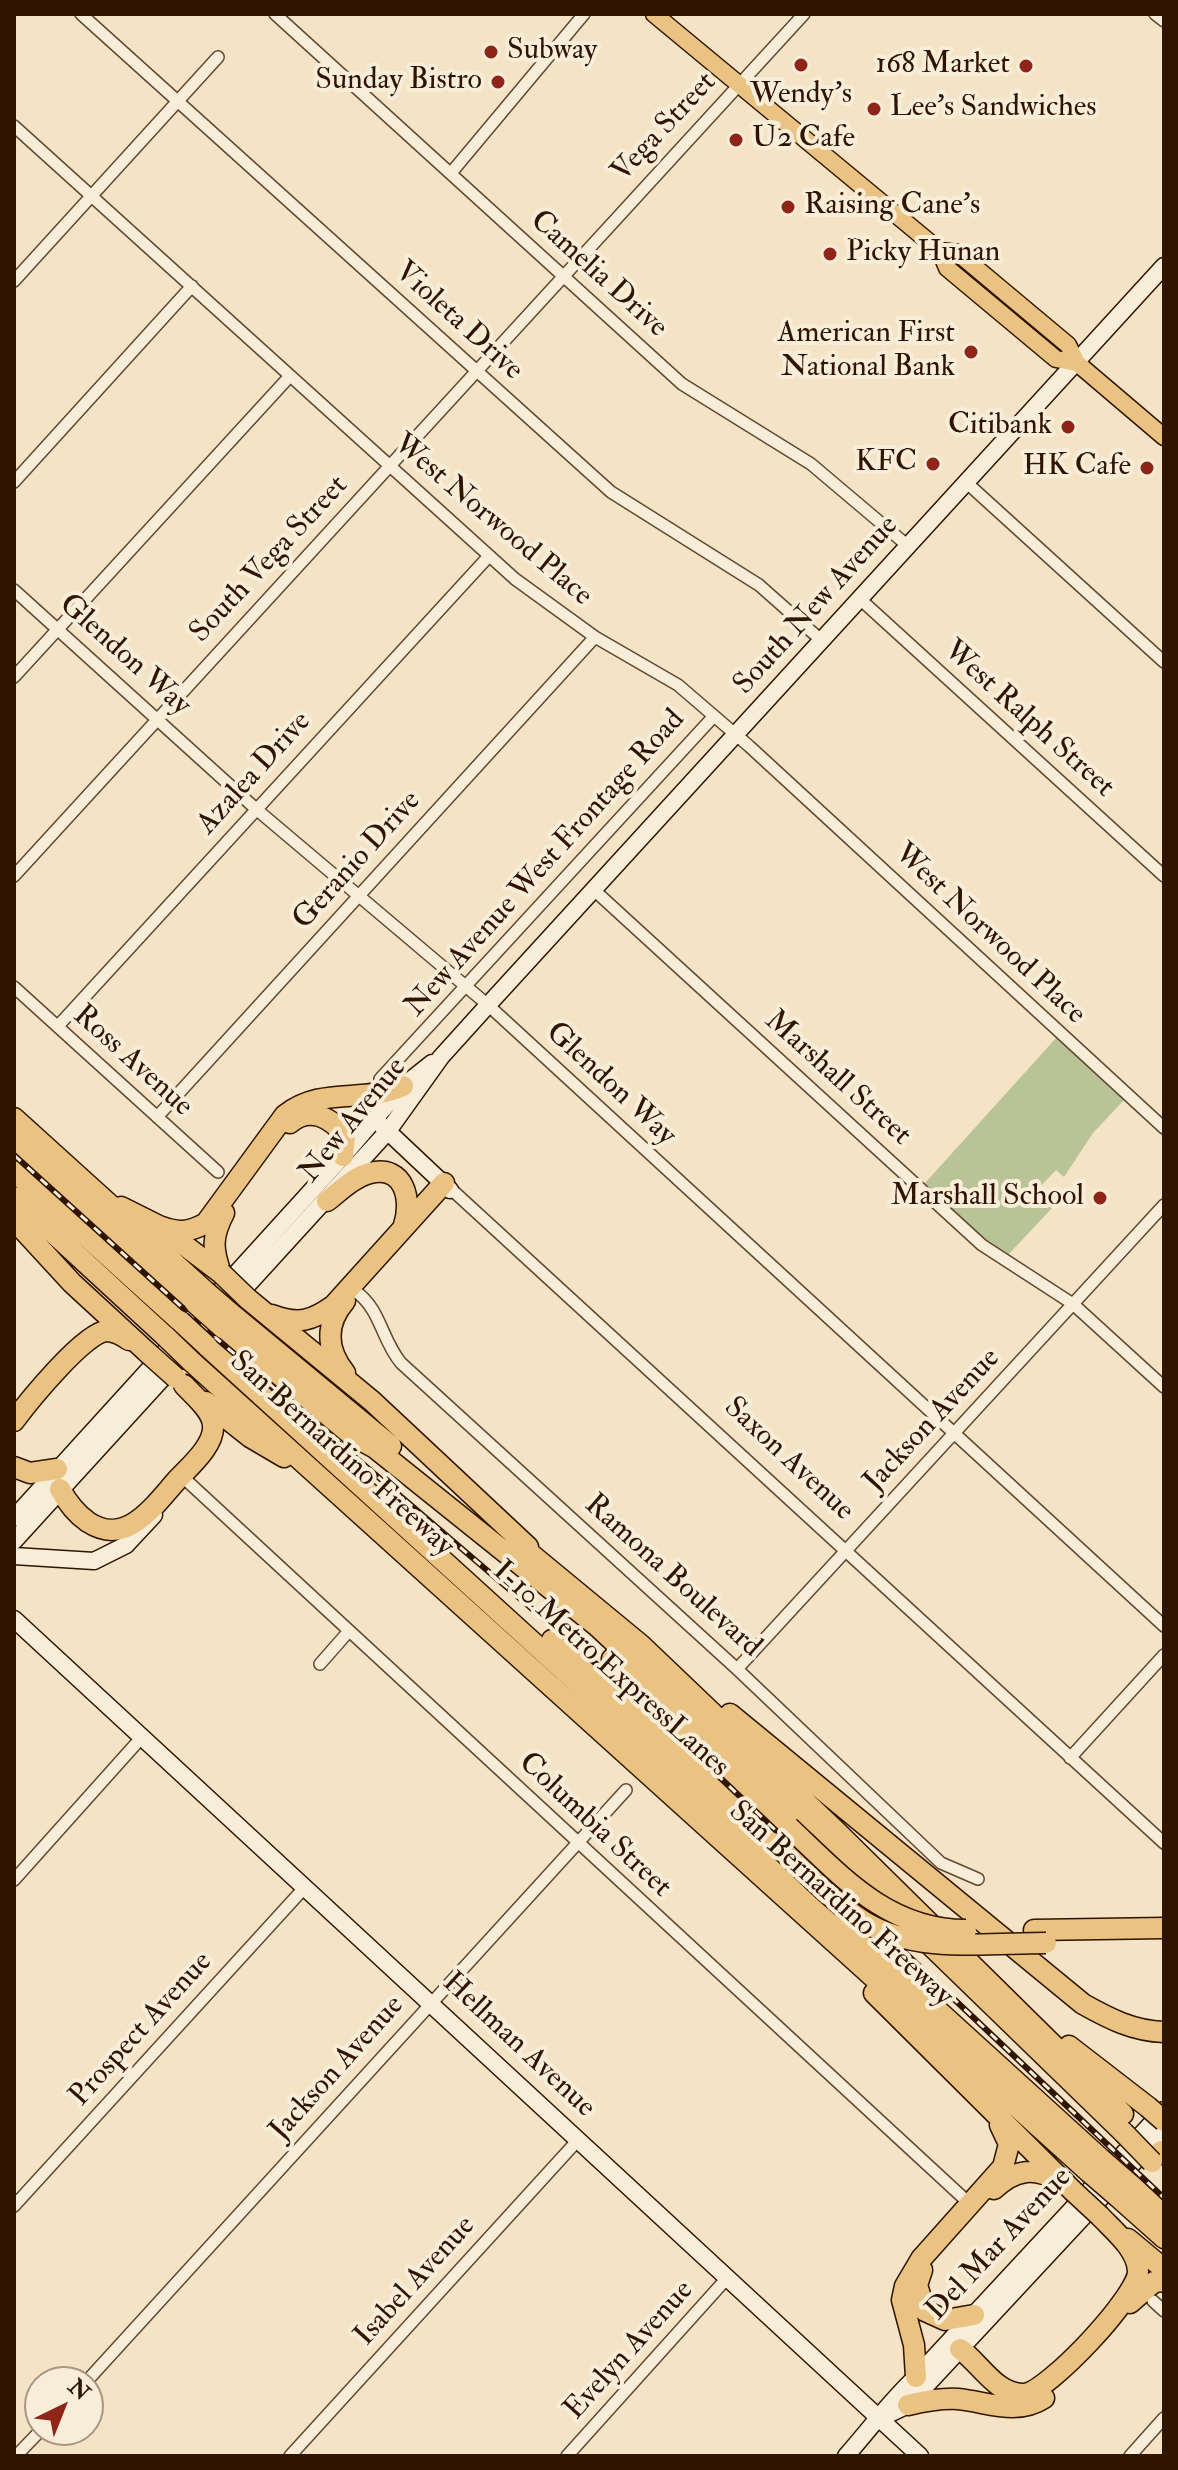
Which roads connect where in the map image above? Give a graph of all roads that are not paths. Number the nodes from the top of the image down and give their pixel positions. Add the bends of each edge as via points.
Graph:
1 (81, 14) edge
2 (275, 14) edge
3 (584, 14) edge
4 (654, 14) edge
5 (804, 14) edge
6 (1155, 14) edge
7 (1164, 20) edge
8 (218, 57) dead end
9 (738, 84) junction
10 (178, 102) junction
11 (14, 126) edge
12 (451, 173) junction
13 (92, 196) junction
14 (1164, 266) edge
15 (562, 276) junction
16 (14, 281) edge
17 (192, 286) junction
18 (1077, 363) junction
19 (476, 370) junction
20 (290, 376) junction
21 (1164, 437) edge
22 (389, 465) junction
23 (14, 482) edge
24 (967, 483) junction
25 (908, 546) junction
26 (489, 556) junction
27 (14, 590) edge
28 (860, 599) junction
29 (58, 629) junction
30 (595, 637) junction
31 (821, 640) junction
32 (1164, 662) edge
33 (14, 677) edge
34 (714, 716) junction
35 (157, 718) junction
36 (736, 736) junction
37 (256, 809) junction
38 (14, 876) edge
39 (1164, 876) edge
40 (594, 890) junction
41 (359, 895) junction
42 (14, 987) edge
43 (466, 988) junction
44 (488, 1005) junction
45 (58, 1026) junction
46 (441, 1057) junction
47 (380, 1079) dead end
48 (403, 1086) junction
49 (157, 1117) junction
50 (14, 1118) edge
51 (373, 1119) junction
52 (1164, 1128) edge
53 (388, 1131) junction
54 (14, 1140) edge
55 (343, 1156) junction
56 (14, 1171) edge
57 (218, 1172) dead end
58 (447, 1186) junction
59 (14, 1197) edge
60 (327, 1201) junction
61 (107, 1202) junction
62 (1164, 1205) edge
63 (14, 1220) edge
64 (404, 1225) junction
65 (159, 1226) junction
66 (221, 1273) junction
67 (72, 1283) junction
68 (355, 1291) junction
69 (200, 1297) junction
70 (1073, 1304) junction
71 (256, 1305) junction
72 (228, 1322) junction
73 (148, 1353) junction
74 (180, 1382) junction
75 (1164, 1387) edge
76 (357, 1388) junction
77 (14, 1411) edge
78 (14, 1421) edge
79 (954, 1433) junction
80 (307, 1434) junction
81 (353, 1436) junction
82 (250, 1437) junction
83 (14, 1467) edge
84 (306, 1467) junction
85 (58, 1479) junction
86 (186, 1480) junction
87 (14, 1518) edge
88 (14, 1541) edge
89 (846, 1551) junction
90 (14, 1556) edge
91 (545, 1564) junction
92 (14, 1619) edge
93 (1164, 1626) edge
94 (349, 1631) junction
95 (641, 1645) junction
96 (1164, 1655) edge
97 (320, 1664) dead end
98 (737, 1669) junction
99 (142, 1737) junction
100 (1070, 1758) junction
101 (626, 1790) dead end
102 (577, 1842) junction
103 (1164, 1843) edge
104 (978, 1879) dead end
105 (14, 1880) edge
106 (306, 1886) junction
107 (1164, 1928) edge
108 (1040, 1936) junction
109 (1164, 1941) edge
110 (842, 1948) junction
111 (430, 2003) junction
112 (1036, 2025) junction
113 (1164, 2032) edge
114 (1156, 2108) edge
115 (996, 2117) junction
116 (1164, 2121) edge
117 (1128, 2128) junction
118 (1164, 2130) edge
119 (578, 2140) junction
120 (1160, 2160) edge
121 (1095, 2165) junction
122 (1073, 2191) junction
123 (1124, 2191) junction
124 (971, 2205) junction
125 (14, 2206) edge
126 (1164, 2215) edge
127 (1100, 2216) junction
128 (1164, 2238) edge
129 (1164, 2269) edge
130 (728, 2277) junction
131 (1164, 2281) edge
132 (1153, 2301) dead end
133 (1164, 2311) edge
134 (974, 2315) junction
135 (960, 2349) junction
136 (101, 2366) edge
137 (916, 2377) junction
138 (908, 2405) junction
139 (1164, 2418) edge
140 (879, 2419) junction
141 (290, 2456) edge
142 (567, 2456) edge
143 (846, 2456) edge
144 (920, 2456) edge
145 (1130, 2456) edge

1 - 10 street, Violeta Drive
2 - 12 street, Camelia Drive
3 - 12 street
4 - 9 main road
5 - 9 street, Vega Street
6 - 7 street
8 - 10 street
9 - 15 street, Vega Street
9 - 18 main road via 940,251 958,253 1068,345
10 - 13 street
10 - 19 street, Violeta Drive
11 - 13 street, West Norwood Place
12 - 15 street, Camelia Drive
13 - 16 street
13 - 17 street, West Norwood Place
14 - 18 main road, South New Avenue
15 - 19 street, South Vega Street
15 - 25 street, Camelia Drive via 682,384 811,464
17 - 20 street, West Norwood Place
17 - 23 street
18 - 21 main road
18 - 24 main road, South New Avenue
19 - 22 street, South Vega Street
19 - 31 street, Violeta Drive via 611,492 759,585
20 - 22 street, West Norwood Place
20 - 29 street
22 - 26 street, West Norwood Place
22 - 35 street, South Vega Street
24 - 25 main road, South New Avenue
24 - 32 street
25 - 28 main road, South New Avenue
26 - 30 street, West Norwood Place via 542,602
26 - 37 street, Azalea Drive
27 - 29 street, Glendon Way
28 - 31 main road, South New Avenue
28 - 39 street, West Ralph Street
29 - 33 street
29 - 35 street, Glendon Way
30 - 34 street, West Norwood Place via 660,673
30 - 41 street, Geranio Drive
31 - 36 main road, South New Avenue
34 - 36 street, West Norwood Place
34 - 43 street, New Avenue West Frontage Road
35 - 37 street, Glendon Way
35 - 38 street, South Vega Street
36 - 40 main road, South New Avenue
36 - 52 street, West Norwood Place
37 - 41 street, Glendon Way
37 - 45 street, Azalea Drive
40 - 44 main road, South New Avenue
40 - 70 street, Marshall Street via 982,1245
41 - 43 street, Glendon Way
41 - 49 street, Geranio Drive
42 - 45 street, Ross Avenue
43 - 44 street, Glendon Way
43 - 47 street, New Avenue West Frontage Road
44 - 46 main road
44 - 79 street, Glendon Way
45 - 49 street, Ross Avenue
46 - 48 main road, New Avenue
46 - 53 main road, New Avenue
48 - 51 main road, New Avenue
48 - 65 highway via 367,1097 329,1095 297,1106 206,1223 178,1233
49 - 57 street, Ross Avenue
50 - 61 highway, San Bernardino Freeway
51 - 53 main road, Saxon Avenue
51 - 55 main road, New Avenue
53 - 58 main road, Saxon Avenue
53 - 60 main road, New Avenue
54 - 69 highway
55 - 66 highway via 345,1137 320,1115 296,1117 283,1129 214,1231 213,1250
55 - 85 main road, New Avenue
56 - 80 highway, I-10 Metro ExpressLanes, bridge
58 - 64 highway
58 - 68 main road
58 - 89 street, Saxon Avenue
59 - 84 highway, San Bernardino Freeway, bridge
60 - 64 highway via 360,1177 389,1175 407,1191
60 - 85 main road, New Avenue
61 - 65 highway
61 - 69 highway, San Bernardino Freeway
62 - 70 street, Jackson Avenue
63 - 67 highway
64 - 71 highway via 318,1317 303,1323
65 - 66 highway
66 - 71 highway, bridge
67 - 73 highway
67 - 77 highway via 85,1302 85,1329
68 - 76 highway via 341,1305 329,1331 339,1365
68 - 98 street, Ramona Boulevard via 374,1309 390,1350 401,1363
69 - 72 highway, San Bernardino Freeway, bridge
70 - 75 street, Marshall Street
70 - 79 street, Jackson Avenue
71 - 76 highway
72 - 81 highway, I-10 Metro ExpressLanes
72 - 91 highway, San Bernardino Freeway
73 - 74 highway, bridge
73 - 78 highway via 120,1334 97,1333
74 - 82 highway
74 - 85 highway via 210,1414 214,1427 196,1460 144,1517 117,1531 104,1530 74,1510
76 - 91 highway
79 - 89 street, Jackson Avenue
79 - 93 street, Glendon Way
80 - 108 highway, bridge via 573,1658 842,1905 886,1933 912,1940
80 - 121 highway, I-10 Metro ExpressLanes
81 - 108 highway, bridge via 572,1621 870,1902 921,1926
81 - 117 highway, I-10 Metro ExpressLanes via 375,1448 597,1626
82 - 84 highway
82 - 86 highway via 221,1443
83 - 85 highway
84 - 110 highway, San Bernardino Freeway
85 - 87 main road, New Avenue
85 - 88 main road, New Avenue
86 - 90 main road via 126,1545 106,1557 81,1563
86 - 94 street, Columbia Street
89 - 98 street, Jackson Avenue
89 - 100 street, Saxon Avenue
91 - 95 highway, San Bernardino Freeway
92 - 99 main road, Hellman Avenue
94 - 97 street
94 - 102 street, Columbia Street
95 - 112 highway, San Bernardino Freeway
95 - 113 highway via 1083,2004 1119,2024
96 - 100 street
98 - 104 street, Ramona Boulevard via 941,1863
99 - 105 street
99 - 106 main road, Hellman Avenue
100 - 103 street, Saxon Avenue
101 - 102 street, Jackson Avenue
102 - 111 street, Jackson Avenue
102 - 124 street, Columbia Street
106 - 111 main road, Hellman Avenue
106 - 125 street, Prospect Avenue
107 - 108 highway
108 - 109 highway
110 - 115 highway via 860,1979
110 - 121 highway, San Bernardino Freeway
111 - 119 main road, Hellman Avenue
111 - 136 street, Jackson Avenue
112 - 114 highway
112 - 117 highway, San Bernardino Freeway
114 - 116 highway, bridge
114 - 134 main road, Del Mar Avenue
115 - 122 highway
115 - 124 highway via 1009,2144 1007,2159
117 - 120 highway, I-10 Metro ExpressLanes, bridge
118 - 135 main road, Del Mar Avenue
119 - 130 main road, Hellman Avenue
119 - 141 street, Isabel Avenue
121 - 123 highway, San Bernardino Freeway, bridge
122 - 127 highway, bridge
122 - 134 highway via 1032,2170 1011,2175 923,2269 917,2285 925,2311 945,2320
123 - 126 highway
123 - 128 highway, San Bernardino Freeway
124 - 137 highway via 921,2259 905,2286 902,2300
127 - 129 highway
127 - 135 highway via 1134,2258 1136,2282 1052,2380 1025,2394 1011,2392
130 - 140 main road, Hellman Avenue
130 - 142 street, Evelyn Avenue
131 - 138 highway via 1154,2282 1125,2307 1037,2402 1018,2408 932,2399
132 - 133 street
134 - 137 main road, Del Mar Avenue
135 - 138 main road, Del Mar Avenue
137 - 140 main road, Del Mar Avenue
138 - 140 main road, Del Mar Avenue
139 - 145 street
140 - 143 main road, Del Mar Avenue
140 - 144 main road, Hellman Avenue

